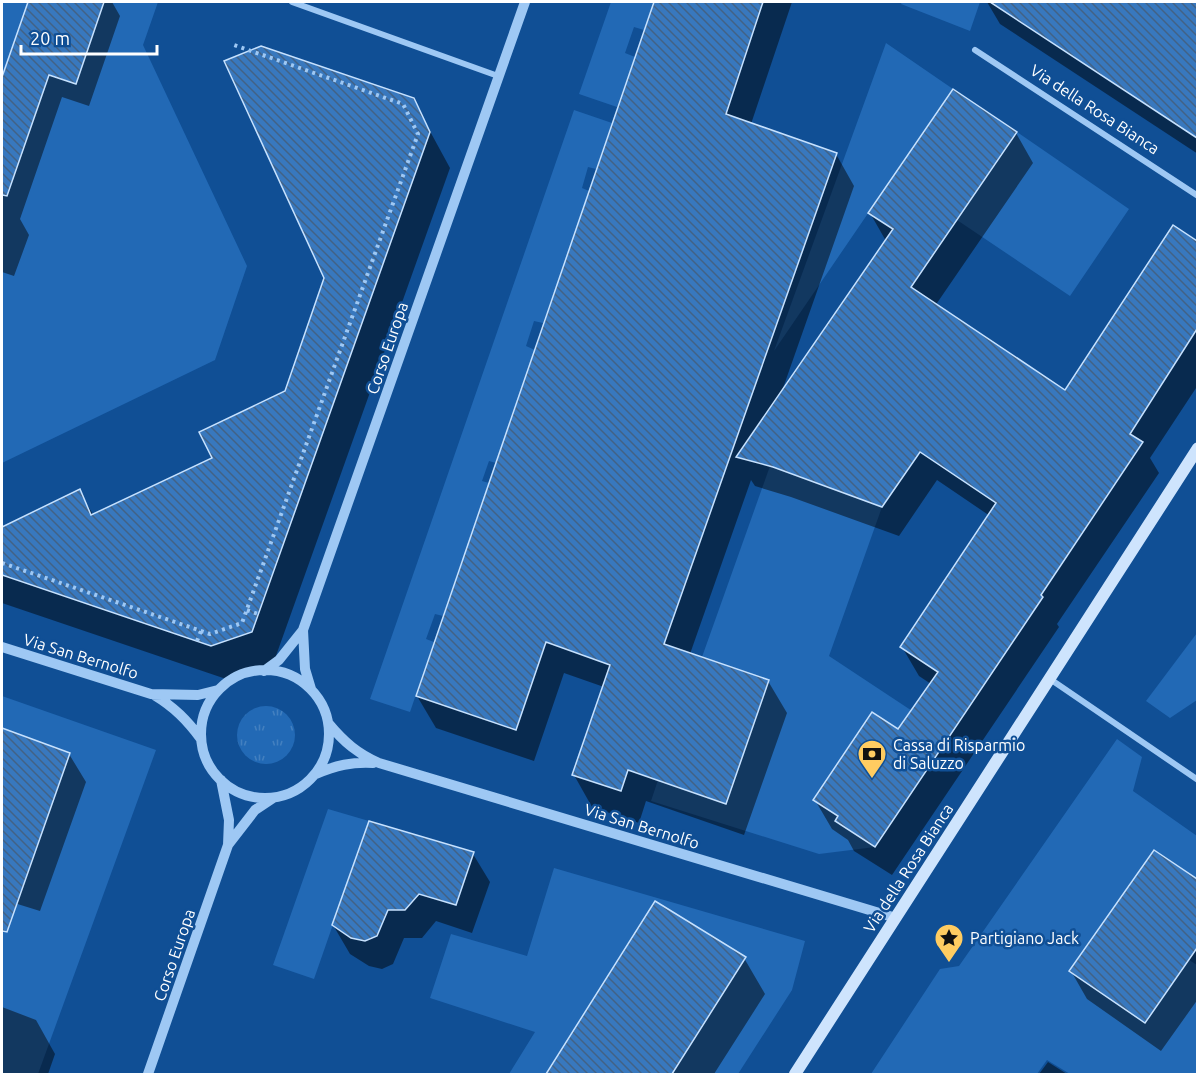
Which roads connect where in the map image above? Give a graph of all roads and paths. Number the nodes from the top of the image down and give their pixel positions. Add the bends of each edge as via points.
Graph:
1 (292, 2) edge
2 (525, 2) edge
3 (234, 45) dead end
4 (975, 50) dead end
5 (498, 76) junction
6 (405, 96) dead end
7 (403, 104) junction
8 (1197, 196) edge
9 (1197, 448) edge
10 (2, 563) edge
11 (247, 610) junction
12 (258, 614) dead end
13 (303, 630) junction
14 (201, 631) junction
15 (197, 641) dead end
16 (2, 647) edge
17 (264, 671) junction
18 (1049, 679) junction
19 (311, 689) junction
20 (218, 690) junction
21 (151, 694) junction
22 (329, 724) junction
23 (202, 740) junction
24 (379, 764) junction
25 (315, 774) junction
26 (221, 780) junction
27 (1197, 780) edge
28 (273, 798) junction
29 (228, 845) junction
30 (896, 918) junction
31 (148, 1074) edge
32 (795, 1074) edge

1 - 5 street
2 - 5 street, Corso Europa
3 - 7 path
4 - 8 street, Via della Rosa Bianca
5 - 13 street, Corso Europa
6 - 7 path
7 - 11 path via 418,134
9 - 18 main road, Via della Rosa Bianca
10 - 14 path
11 - 12 path
11 - 14 path via 243,623 210,634
13 - 17 street, Corso Europa via 279,660
13 - 19 street, Corso Europa via 305,669
14 - 15 path
16 - 21 street, Via San Bernolfo
17 - 19 street, Corso Europa via 295,677
17 - 20 street, Corso Europa via 236,677
18 - 27 street
18 - 30 main road, Via della Rosa Bianca
19 - 22 street, Corso Europa via 323,705
20 - 21 street, Via San Bernolfo via 198,695
20 - 23 street, Corso Europa via 206,709
21 - 23 street, Via San Bernolfo via 174,707
22 - 24 street, Via San Bernolfo via 358,754
22 - 25 street, Corso Europa via 329,744
23 - 26 street, Corso Europa via 203,753
24 - 25 street, Via San Bernolfo via 353,762
24 - 30 street, Via San Bernolfo
25 - 28 street, Corso Europa via 294,791
26 - 28 street, Corso Europa via 250,797
26 - 29 street, Corso Europa via 230,820
28 - 29 street, Corso Europa via 255,810
29 - 31 street, Corso Europa
30 - 32 main road, Via della Rosa Bianca

